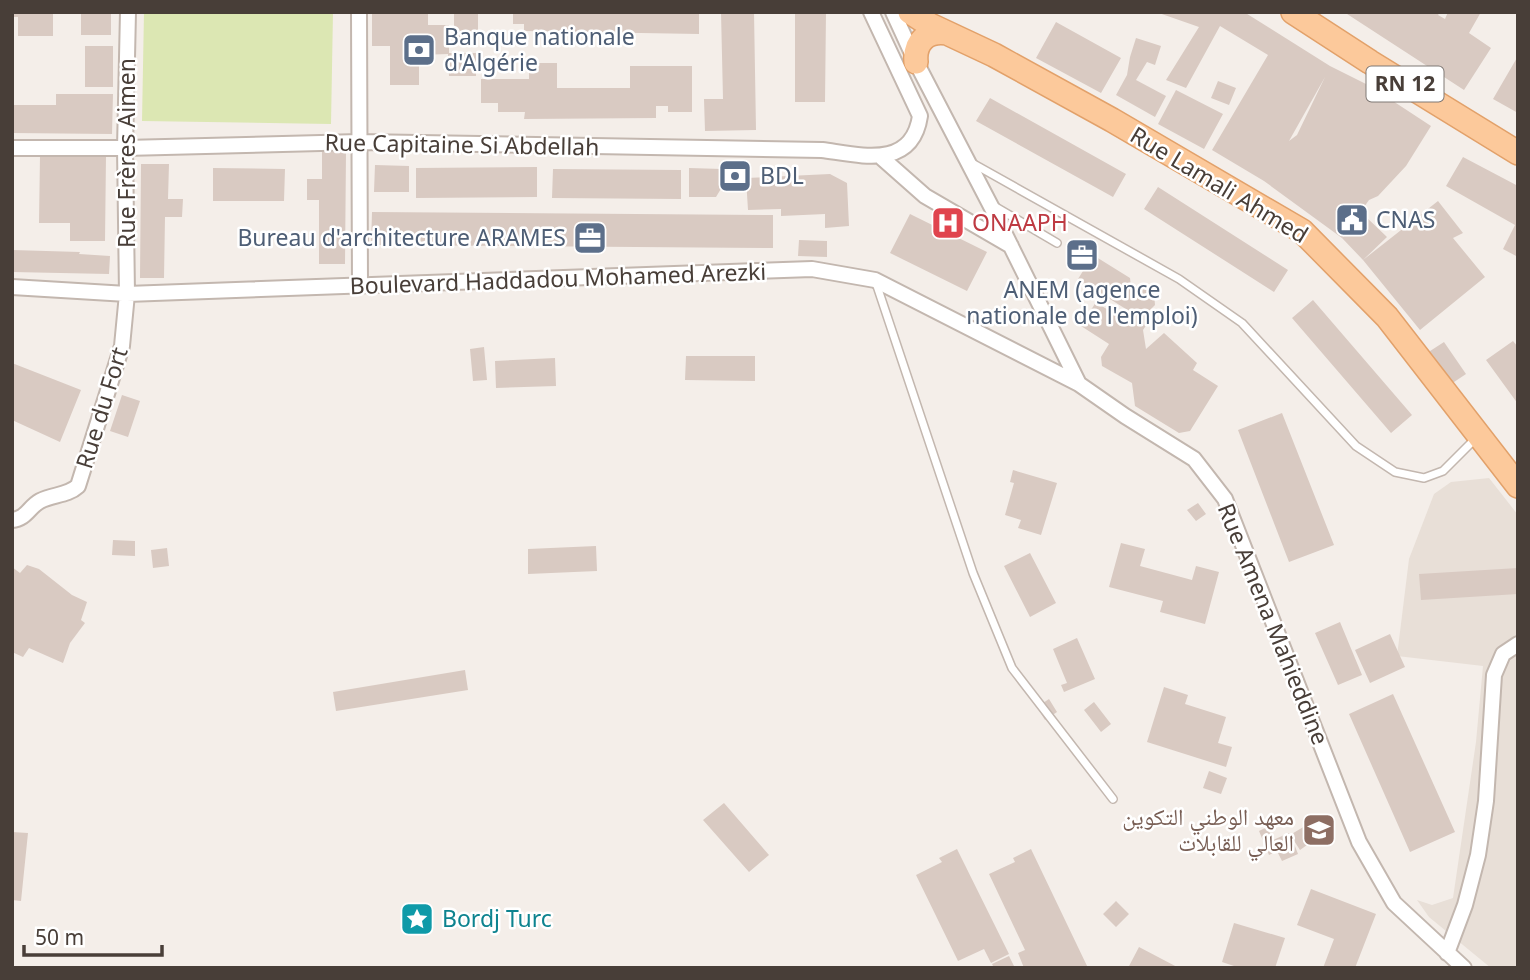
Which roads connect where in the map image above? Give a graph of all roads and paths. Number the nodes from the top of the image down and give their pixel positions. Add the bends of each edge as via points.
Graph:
1 (128, 12) edge
2 (359, 12) edge
3 (871, 12) edge
4 (893, 12) edge
5 (910, 12) edge
6 (933, 12) edge
7 (1293, 12) edge
8 (947, 33) junction
9 (994, 55) junction
10 (916, 62) junction
11 (359, 142) junction
12 (908, 143) junction
13 (12, 148) edge
14 (125, 148) junction
15 (1518, 153) edge
16 (881, 158) junction
17 (966, 160) junction
18 (907, 182) junction
19 (990, 204) junction
20 (1057, 243) dead end
21 (1011, 246) junction
22 (875, 280) junction
23 (360, 286) junction
24 (12, 287) edge
25 (127, 294) junction
26 (1079, 384) junction
27 (1479, 436) junction
28 (1518, 486) edge
29 (12, 520) edge
30 (1518, 644) edge
31 (1113, 799) dead end
32 (1447, 953) junction
33 (1465, 968) edge

1 - 14 street, Rue Frères Aimen
2 - 11 street
3 - 12 street via 920,116
4 - 10 street, Rue Amena Mahieddine
5 - 8 main road, Rue Lamali Ahmed
6 - 9 main road, Rue Lamali Ahmed
7 - 15 main road, RN 12
8 - 9 main road, Rue Lamali Ahmed
8 - 10 main road via 932,33 920,41
9 - 27 main road, Rue Lamali Ahmed via 1302,231 1387,317
10 - 17 street, Rue Amena Mahieddine
11 - 14 street, Rue Capitaine Si Abdellah
11 - 16 street, Rue Capitaine Si Abdellah via 822,150
11 - 23 street
12 - 16 street
12 - 18 street via 900,162
13 - 14 street, Rue Capitaine Si Abdellah
14 - 25 street, Rue Frères Aimen
16 - 18 street
17 - 19 street, Rue Amena Mahieddine
17 - 27 lane via 1180,279 1242,323 1356,446 1395,472 1424,478 1443,471
18 - 21 street
19 - 20 lane
19 - 21 street, Rue Amena Mahieddine
21 - 26 street, Rue Amena Mahieddine
22 - 23 street, Boulevard Haddadou Mohamed Arezki via 811,269
22 - 26 street, Boulevard Haddadou Mohamed Arezki
22 - 31 lane via 973,573 1012,668
23 - 25 street, Boulevard Haddadou Mohamed Arezki
24 - 25 street, Boulevard Haddadou Mohamed Arezki
25 - 29 street, Rue du Fort via 122,346 78,486 38,502 23,517
26 - 32 street, Rue Amena Mahieddine via 1194,459 1225,499 1359,842 1394,903
27 - 28 main road, Rue Lamali Ahmed
30 - 32 street via 1503,654 1494,675 1478,855
32 - 33 street, Rue Amena Mahieddine

